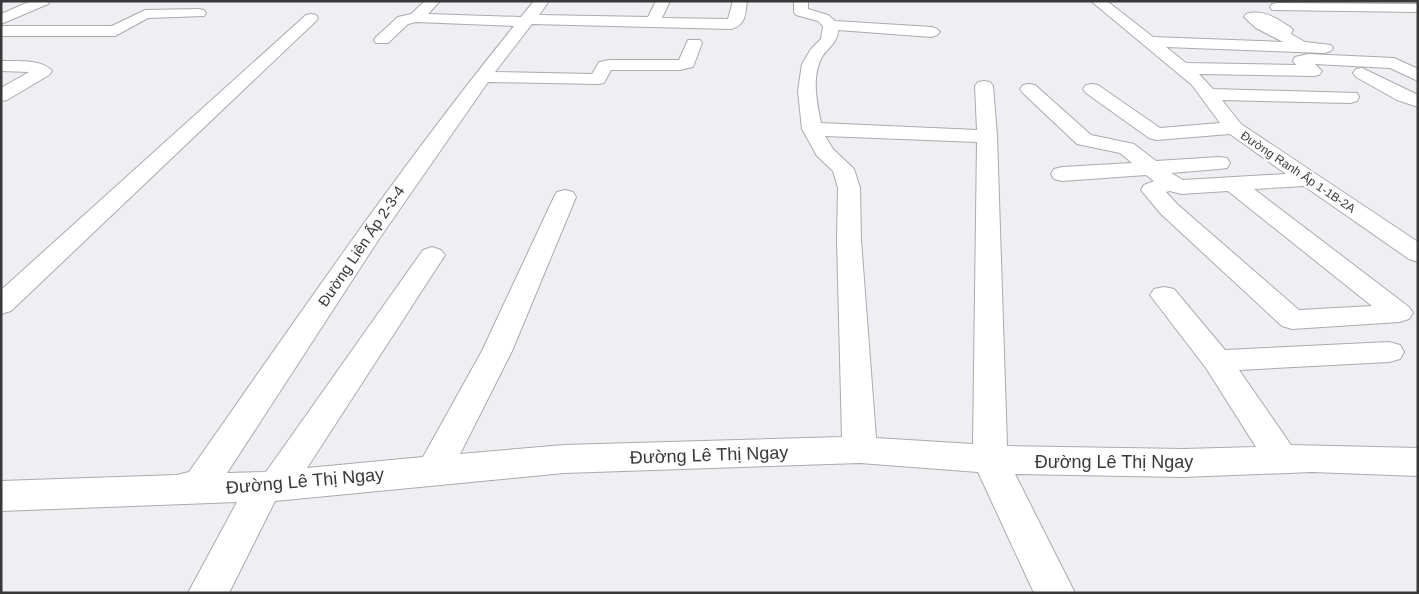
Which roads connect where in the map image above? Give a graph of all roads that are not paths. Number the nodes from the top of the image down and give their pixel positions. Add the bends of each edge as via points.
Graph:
1 (43, 1) edge
2 (433, 1) edge
3 (663, 1) edge
4 (740, 1) edge
5 (801, 1) edge
6 (1098, 1) edge
7 (1408, 1) edge
8 (1277, 7) dead end
9 (1418, 7) edge
10 (199, 14) dead end
11 (532, 14) edge
12 (311, 18) dead end
13 (416, 18) junction
14 (1, 20) edge
15 (653, 22) junction
16 (830, 25) junction
17 (1, 30) edge
18 (932, 32) dead end
19 (1283, 34) dead end
20 (382, 40) dead end
21 (1149, 42) junction
22 (694, 43) dead end
23 (1, 46) edge
24 (47, 47) dead end
25 (1303, 47) junction
26 (1332, 48) dead end
27 (1394, 62) junction
28 (1418, 64) edge
29 (1, 66) edge
30 (1182, 68) junction
31 (1313, 71) junction
32 (1362, 73) dead end
33 (1418, 76) edge
34 (482, 77) junction
35 (984, 86) dead end
36 (1029, 89) dead end
37 (1092, 89) dead end
38 (1209, 94) junction
39 (1, 96) edge
40 (1418, 102) edge
41 (812, 128) junction
42 (1234, 128) junction
43 (987, 136) junction
44 (1226, 173) junction
45 (1062, 174) dead end
46 (1160, 175) junction
47 (1308, 179) junction
48 (565, 197) dead end
49 (1418, 254) edge
50 (432, 255) dead end
51 (1164, 295) dead end
52 (1, 305) edge
53 (1408, 313) edge
54 (1389, 352) dead end
55 (1217, 361) junction
56 (860, 450) junction
57 (990, 459) junction
58 (1282, 459) junction
59 (1418, 462) edge
60 (434, 470) junction
61 (270, 487) junction
62 (182, 488) junction
63 (1, 496) edge
64 (208, 593) edge
65 (1055, 593) edge

1 - 14 street
2 - 13 street
3 - 15 street
4 - 15 street via 737,20 731,24
5 - 16 street via 801,12 824,18
6 - 21 street, Đường Ranh Ấp 1-1B-2A
7 - 9 street
8 - 9 street
10 - 17 street via 145,14 115,31
11 - 13 street
11 - 15 street
11 - 34 street, Đường Liên Ấp 2-3-4
12 - 52 street
13 - 20 street via 402,20
16 - 18 street
16 - 41 street via 830,36 815,54 808,73 807,102
19 - 25 street
21 - 25 street
21 - 30 street, Đường Ranh Ấp 1-1B-2A
22 - 34 street via 687,62 680,65 610,65 605,66 598,79
23 - 24 street
25 - 26 street
27 - 28 street
27 - 31 street via 1301,61
27 - 33 street
29 - 39 street via 39,69
30 - 31 street
30 - 38 street, Đường Ranh Ấp 1-1B-2A
31 - 38 street via 1350,96
32 - 40 street
34 - 62 street, Đường Liên Ấp 2-3-4 via 407,177 201,483
35 - 43 street
36 - 46 street via 1084,140 1127,148
37 - 42 street via 1156,134
38 - 42 street, Đường Ranh Ấp 1-1B-2A
41 - 43 street
41 - 56 street via 824,152 843,169 849,188 848,240
42 - 47 street, Đường Ranh Ấp 1-1B-2A
43 - 57 street
44 - 46 street via 1181,187
44 - 47 street
44 - 53 street via 1306,242
45 - 46 street
46 - 53 street via 1152,190 1292,320
47 - 49 street, Đường Ranh Ấp 1-1B-2A
48 - 60 street via 497,351
50 - 61 street
51 - 55 street
54 - 55 street
55 - 58 street
56 - 57 street, Đường Lê Thị Ngay
56 - 60 street, Đường Lê Thị Ngay via 564,459
57 - 58 street, Đường Lê Thị Ngay via 1184,463
57 - 65 street
58 - 59 street, Đường Lê Thị Ngay
60 - 61 street, Đường Lê Thị Ngay
61 - 62 street, Đường Lê Thị Ngay
61 - 64 street
62 - 63 street, Đường Lê Thị Ngay

